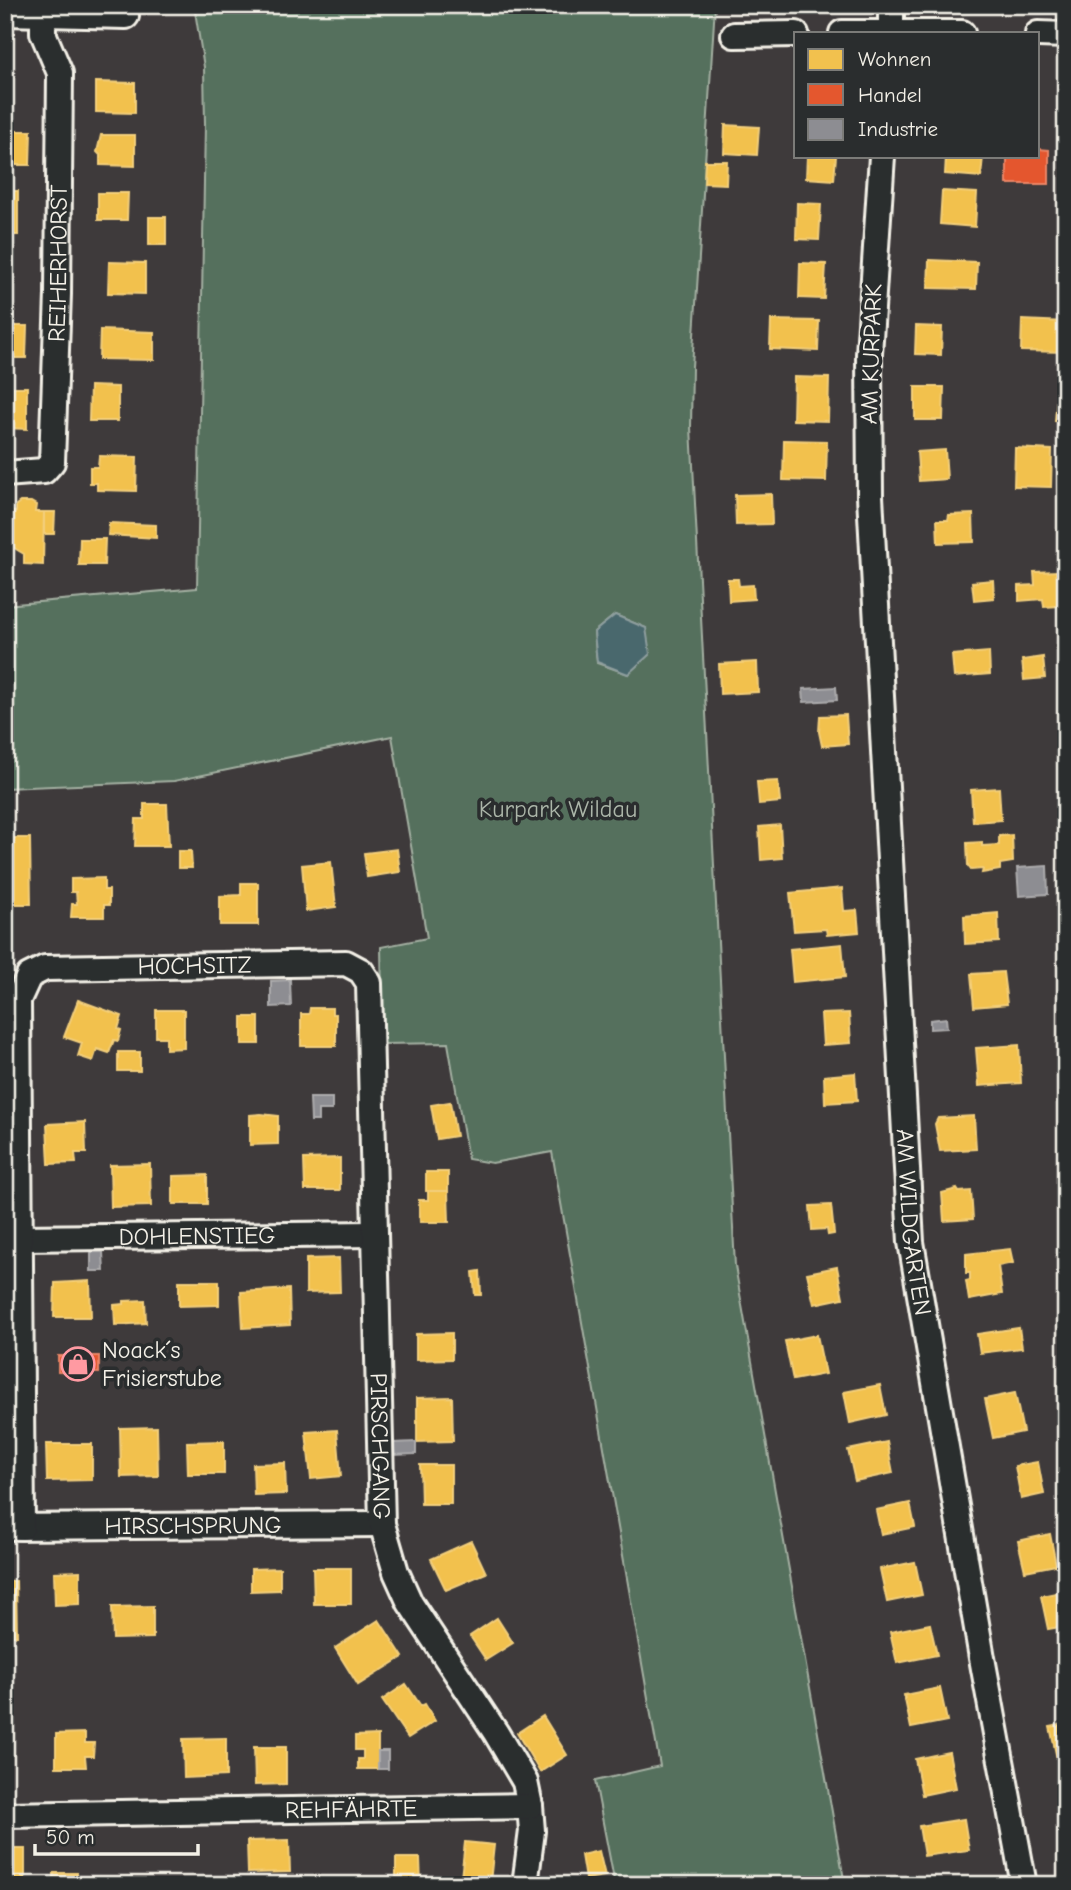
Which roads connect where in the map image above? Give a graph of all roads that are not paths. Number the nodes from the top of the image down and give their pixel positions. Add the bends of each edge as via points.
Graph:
1 (891, 5) edge
2 (47, 11) edge
3 (5, 13) edge
4 (126, 16) dead end
5 (891, 32) edge
6 (794, 34) edge
7 (1040, 34) edge
8 (734, 35) dead end
9 (1066, 35) edge
10 (883, 158) edge
11 (5, 474) edge
12 (873, 552) joint
13 (361, 971) joint
14 (374, 1234) junction
15 (20, 1238) junction
16 (382, 1524) junction
17 (14, 1527) edge
18 (530, 1806) junction
19 (5, 1815) edge
20 (525, 1885) edge
21 (1024, 1885) edge

1 - 5 street
2 - 3 street
2 - 4 street
2 - 11 street, REIHERHORST via 43,33 60,73 52,463 44,471
6 - 8 street
7 - 9 street
10 - 12 street, AM KURPARK via 868,383
12 - 21 street, AM WILDGARTEN via 911,1242
13 - 14 street, PIRSCHGANG via 369,983
13 - 15 street, HOCHSITZ via 346,963 211,964 45,968 29,976 18,1000
14 - 15 street, DOHLENSTIEG
14 - 16 street, PIRSCHGANG
15 - 17 street
16 - 17 street, HIRSCHSPRUNG
16 - 18 street, PIRSCHGANG via 410,1603 513,1760 525,1782
18 - 19 street, REHFÄHRTE
18 - 20 street, PIRSCHGANG via 532,1831

